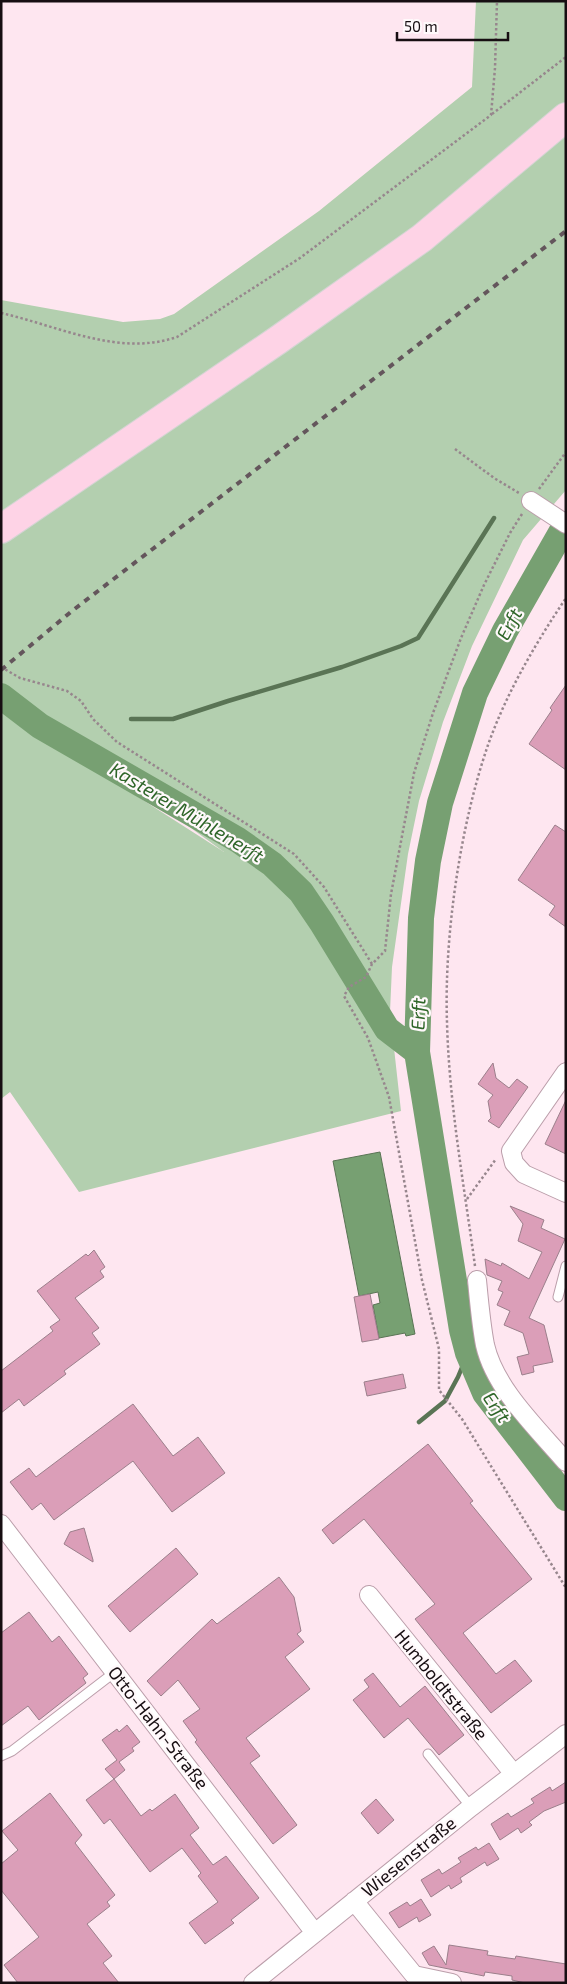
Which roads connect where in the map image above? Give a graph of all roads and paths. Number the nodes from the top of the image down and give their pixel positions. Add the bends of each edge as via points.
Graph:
1 (497, 1) edge
2 (566, 57) edge
3 (491, 115) junction
4 (566, 117) edge
5 (1, 313) edge
6 (455, 449) dead end
7 (566, 452) edge
8 (531, 500) junction
9 (566, 524) edge
10 (1, 529) edge
11 (566, 598) edge
12 (1, 667) edge
13 (372, 964) junction
14 (566, 1072) edge
15 (511, 1151) junction
16 (566, 1193) edge
17 (466, 1200) junction
18 (566, 1266) edge
19 (477, 1280) joint
20 (558, 1297) dead end
21 (566, 1462) edge
22 (1, 1524) edge
23 (566, 1588) edge
24 (369, 1595) dead end
25 (115, 1672) junction
26 (566, 1734) edge
27 (428, 1754) dead end
28 (1, 1756) edge
29 (514, 1774) junction
30 (471, 1807) junction
31 (354, 1901) junction
32 (314, 1933) junction
33 (254, 1983) edge
34 (452, 1983) edge

1 - 3 path
2 - 3 path
3 - 5 path via 300,258 177,337 160,343 98,340
4 - 10 main road via 422,238
6 - 8 path
7 - 8 path
8 - 9 street
8 - 13 path via 510,533 476,601 433,713 414,773 391,894 385,951
11 - 17 path via 542,634 507,701 488,745 466,829 451,924 446,1020
12 - 13 path via 20,678 67,691 117,742 294,854 324,887
13 - 23 path via 366,977 349,987 344,996 368,1038 390,1097 422,1280 439,1350 439,1390 462,1419
14 - 15 street
15 - 16 street via 514,1163 524,1174
15 - 17 path via 494,1160
17 - 19 path
18 - 20 lane
19 - 21 street via 485,1346 493,1366 510,1397
22 - 25 street, Otto-Hahn-Straße
24 - 29 street, Humboldtstraße
25 - 28 lane
25 - 32 street, Otto-Hahn-Straße
26 - 29 street, Wiesenstraße
27 - 30 lane
29 - 30 street, Wiesenstraße
30 - 31 street, Wiesenstraße
31 - 32 street, Wiesenstraße
31 - 34 street via 414,1975
32 - 33 street, Wiesenstraße

